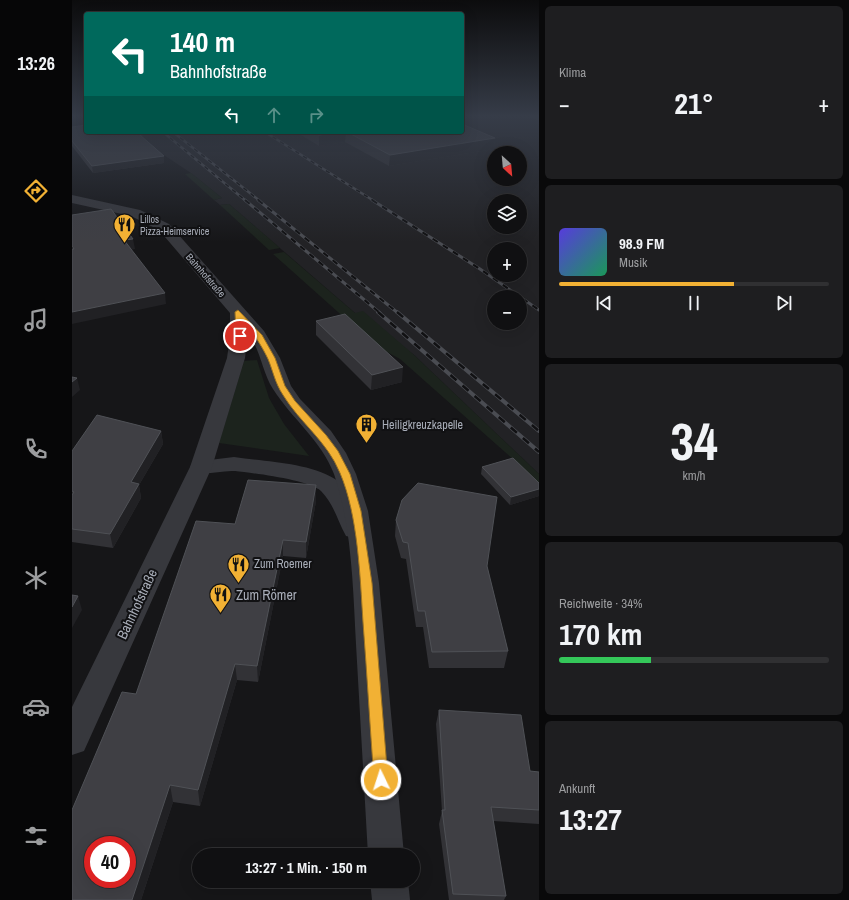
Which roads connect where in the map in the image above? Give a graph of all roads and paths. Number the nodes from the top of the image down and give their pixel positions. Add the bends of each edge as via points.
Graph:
1 (72, 199) edge
2 (238, 312) junction
3 (201, 467) junction
4 (362, 548) junction
5 (72, 741) edge
6 (385, 848) edge
7 (390, 888) edge
8 (391, 900) edge

1 - 2 street, Bahnhofstraße via 135,213 164,227
2 - 3 street, Bahnhofstraße via 240,336 236,358
2 - 4 street via 258,335 271,358 281,386 292,403 335,453 345,474 356,511
3 - 4 street via 234,464 305,475 328,485 348,511
3 - 5 street, Bahnhofstraße
4 - 6 street
7 - 8 street

